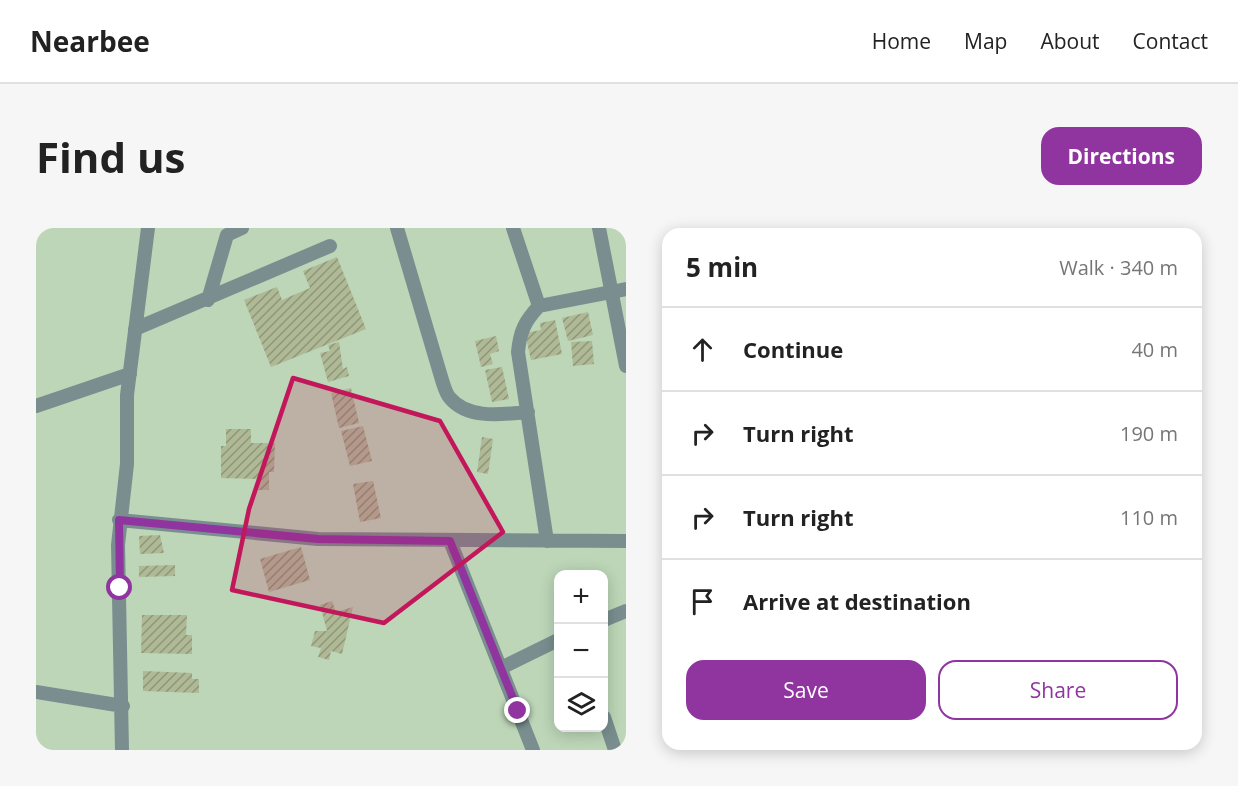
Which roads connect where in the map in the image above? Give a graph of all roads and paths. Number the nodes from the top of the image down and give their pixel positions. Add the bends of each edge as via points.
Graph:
1 (148, 228) edge
2 (242, 228) edge
3 (397, 228) edge
4 (513, 228) edge
5 (598, 228) edge
6 (227, 232) edge
7 (330, 246) dead end
8 (619, 289) edge
9 (208, 300) junction
10 (539, 306) junction
11 (135, 329) junction
12 (626, 366) edge
13 (130, 374) junction
14 (36, 406) edge
15 (528, 412) junction
16 (119, 520) junction
17 (450, 541) junction
18 (547, 541) junction
19 (626, 541) edge
20 (626, 611) edge
21 (608, 618) edge
22 (554, 642) edge
23 (501, 668) junction
24 (36, 692) edge
25 (123, 706) junction
26 (608, 731) edge
27 (122, 750) edge
28 (533, 750) edge
29 (615, 750) edge

1 - 11 street
2 - 6 street
3 - 15 street via 450,398 478,413
4 - 10 street
5 - 8 street
6 - 9 street
7 - 9 street
8 - 10 street
8 - 12 street
9 - 11 street
10 - 15 street via 525,321 519,336
11 - 13 street
13 - 14 street
13 - 16 street via 127,464
15 - 18 street
16 - 17 street via 318,539
16 - 25 street
17 - 18 street
17 - 23 street
18 - 19 street
20 - 21 street
22 - 23 street
23 - 28 street
24 - 25 street
25 - 27 street
26 - 29 street

